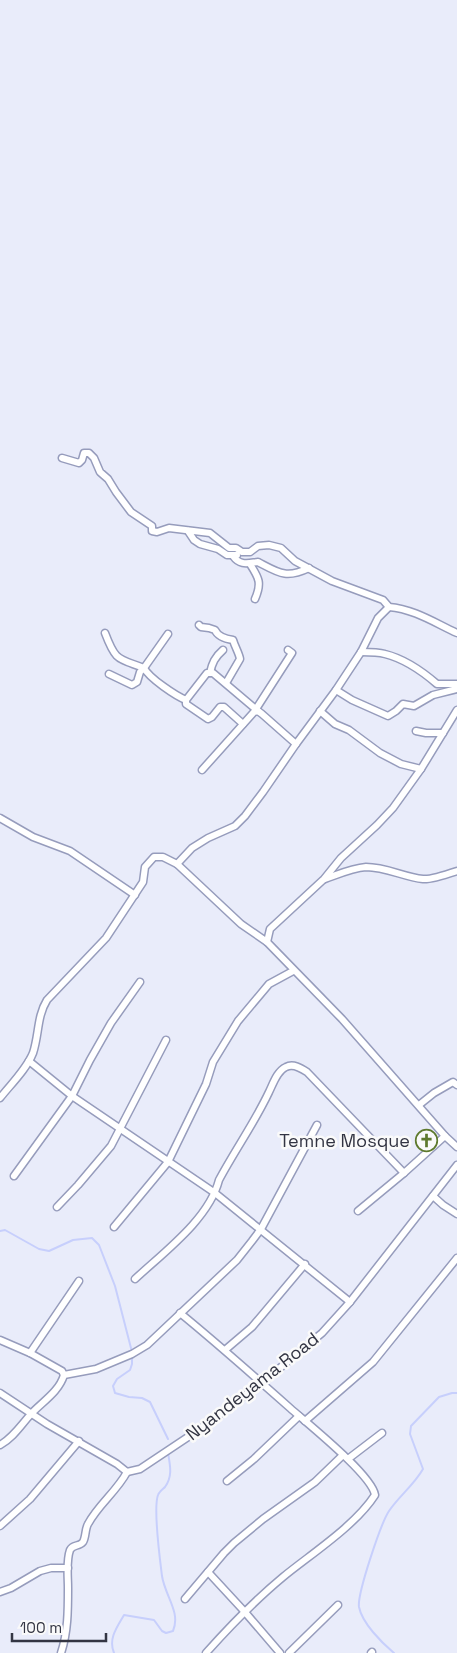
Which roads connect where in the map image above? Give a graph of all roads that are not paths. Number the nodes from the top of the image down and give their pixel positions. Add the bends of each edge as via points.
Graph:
1 (62, 458) dead end
2 (188, 531) junction
3 (242, 552) junction
4 (232, 556) junction
5 (250, 564) junction
6 (309, 568) junction
7 (255, 599) dead end
8 (389, 607) junction
9 (199, 624) dead end
10 (105, 633) dead end
11 (457, 633) edge
12 (168, 634) dead end
13 (223, 650) dead end
14 (288, 650) dead end
15 (361, 652) junction
16 (144, 668) junction
17 (210, 673) junction
18 (109, 674) dead end
19 (226, 683) junction
20 (457, 684) edge
21 (457, 688) edge
22 (336, 690) junction
23 (186, 700) junction
24 (257, 710) junction
25 (457, 710) edge
26 (320, 711) junction
27 (243, 724) junction
28 (416, 731) dead end
29 (443, 732) junction
30 (428, 733) junction
31 (436, 743) junction
32 (296, 744) junction
33 (421, 769) junction
34 (202, 770) dead end
35 (0, 818) edge
36 (177, 864) junction
37 (457, 871) edge
38 (324, 879) junction
39 (135, 895) junction
40 (266, 942) junction
41 (294, 971) junction
42 (140, 982) dead end
43 (166, 1040) dead end
44 (29, 1061) junction
45 (457, 1085) edge
46 (72, 1096) junction
47 (0, 1098) edge
48 (419, 1106) junction
49 (317, 1125) dead end
50 (120, 1128) junction
51 (445, 1136) junction
52 (457, 1147) edge
53 (168, 1162) junction
54 (457, 1165) edge
55 (404, 1174) junction
56 (14, 1176) dead end
57 (216, 1193) junction
58 (433, 1196) junction
59 (57, 1208) dead end
60 (358, 1211) dead end
61 (457, 1214) edge
62 (114, 1227) dead end
63 (260, 1229) junction
64 (457, 1258) edge
65 (305, 1264) junction
66 (136, 1279) dead end
67 (79, 1281) dead end
68 (350, 1302) junction
69 (180, 1313) junction
70 (0, 1340) edge
71 (225, 1350) junction
72 (30, 1354) junction
73 (64, 1375) junction
74 (263, 1382) junction
75 (0, 1393) edge
76 (31, 1414) junction
77 (302, 1418) junction
78 (382, 1433) dead end
79 (79, 1441) junction
80 (0, 1445) edge
81 (345, 1457) junction
82 (127, 1472) junction
83 (227, 1482) dead end
84 (0, 1526) edge
85 (68, 1568) junction
86 (208, 1572) junction
87 (0, 1592) edge
88 (184, 1599) dead end
89 (338, 1605) dead end
90 (244, 1611) junction
91 (60, 1653) edge
92 (206, 1653) edge
93 (280, 1653) edge
94 (289, 1653) edge

1 - 2 street via 79,463 84,453 89,453 131,512 152,526 152,531 169,528
2 - 3 street via 210,533 229,548
2 - 4 street via 200,544
3 - 4 street
3 - 6 street via 270,545 281,548
4 - 5 street
5 - 6 street via 258,562 284,575
5 - 7 street via 258,575 259,591
6 - 8 street via 332,581 383,600
8 - 11 street via 409,610
8 - 15 street via 378,618
9 - 19 street via 232,640 239,655 240,659
10 - 16 street via 118,658
12 - 16 street
13 - 17 street via 216,657
14 - 24 street via 292,653
15 - 20 street via 384,653 397,658 437,684
15 - 22 street
16 - 18 street via 132,685
16 - 23 street
17 - 19 street
17 - 23 street via 201,678
19 - 24 street
21 - 22 street via 433,695 414,706 403,704 388,716
22 - 26 street
23 - 27 street via 186,704 208,719 220,706
24 - 27 street
24 - 32 street
25 - 29 street
26 - 32 street
26 - 33 street via 334,724 349,730 380,753 401,764
27 - 34 street
28 - 30 street
29 - 30 street
29 - 31 street
30 - 31 street
31 - 33 street
32 - 36 street via 235,826 192,848
33 - 38 street via 393,808
35 - 39 street via 33,837 70,851
36 - 39 street via 154,856 145,867 143,882
36 - 40 street via 241,924
37 - 38 street via 423,879 368,867 354,868
38 - 40 street via 270,929
39 - 44 street via 106,938 47,1000 42,1008
40 - 41 street
41 - 48 street
41 - 53 street via 269,984 238,1021 213,1062 206,1084
42 - 46 street via 111,1023
43 - 50 street
44 - 46 street
44 - 47 street
45 - 48 street via 453,1082
46 - 50 street
46 - 56 street
48 - 51 street
49 - 63 street
50 - 53 street
50 - 59 street via 111,1146
51 - 52 street
51 - 55 street
53 - 57 street
53 - 62 street
54 - 58 street, Nyandeyama Road
55 - 57 street via 307,1072 292,1066 278,1074 219,1180
55 - 60 street
57 - 63 street
57 - 66 street via 189,1228
58 - 61 street
58 - 68 street, Nyandeyama Road
63 - 65 street
63 - 69 street via 237,1260
64 - 77 street via 373,1362
65 - 68 street
65 - 71 street via 257,1321
67 - 72 street
68 - 74 street, Nyandeyama Road via 322,1333
69 - 71 street
69 - 73 street via 147,1346 96,1369
70 - 72 street
71 - 74 street
72 - 73 street
73 - 76 street via 48,1399
74 - 77 street
74 - 82 street, Nyandeyama Road via 140,1469
75 - 76 street
76 - 79 street
76 - 80 street
77 - 81 street
77 - 83 street
78 - 81 street
79 - 82 street
79 - 84 street via 30,1499
81 - 86 street via 263,1519
81 - 90 street via 371,1486 373,1498 350,1523
82 - 85 street via 87,1525 84,1541 70,1549
85 - 87 street via 40,1571
85 - 91 street via 67,1626
86 - 88 street
86 - 90 street
89 - 94 street
90 - 92 street
90 - 93 street

